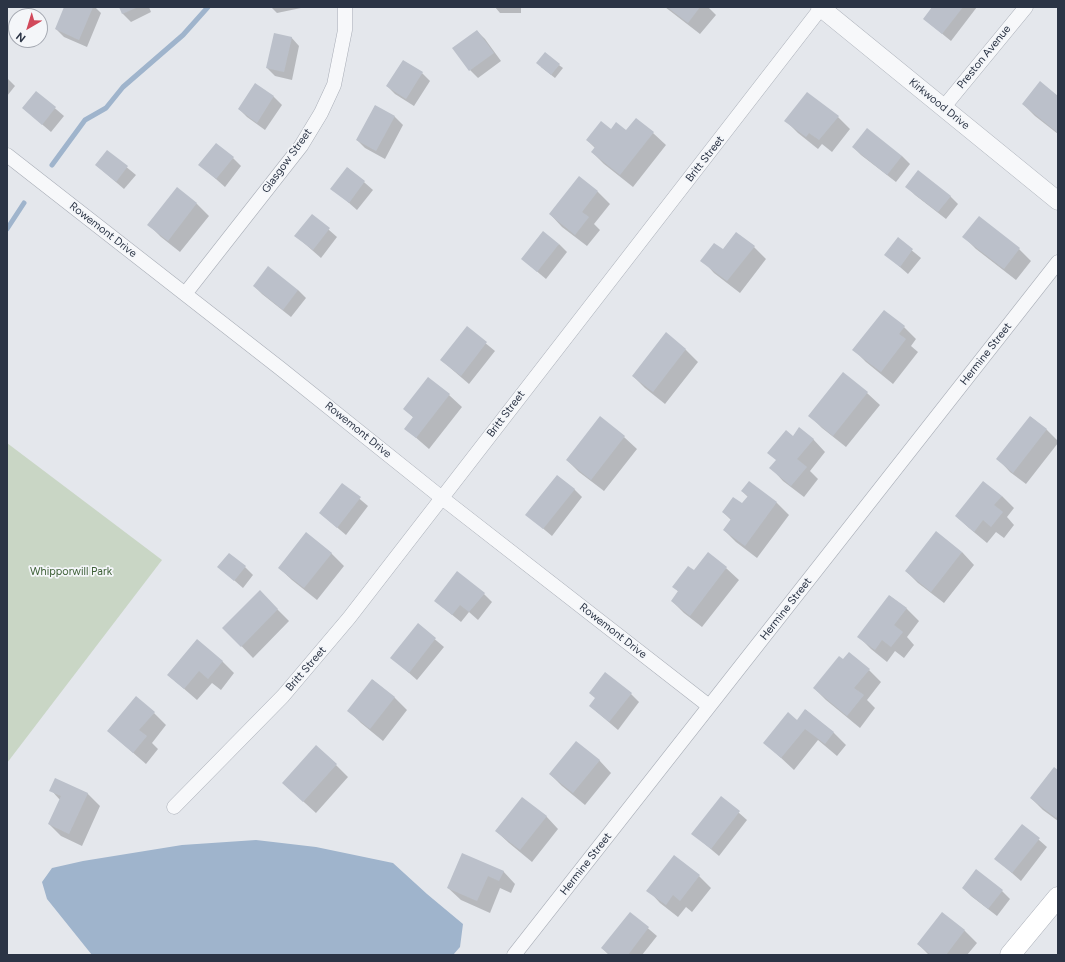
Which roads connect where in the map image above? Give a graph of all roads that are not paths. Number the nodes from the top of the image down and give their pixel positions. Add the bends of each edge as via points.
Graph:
1 (344, 7) edge
2 (821, 7) edge
3 (1026, 7) edge
4 (943, 108) junction
5 (7, 155) edge
6 (1058, 201) edge
7 (1058, 262) edge
8 (185, 294) junction
9 (442, 498) junction
10 (709, 706) junction
11 (174, 806) dead end
12 (1058, 897) edge
13 (514, 955) edge
14 (1010, 955) edge

1 - 8 street, Glasgow Street via 345,30 334,86 320,113 301,146
2 - 4 street, Kirkwood Drive
2 - 9 street, Britt Street
3 - 4 street, Preston Avenue
4 - 6 street, Kirkwood Drive
5 - 8 street, Rowemont Drive
7 - 10 street, Hermine Street
8 - 9 street, Rowemont Drive
9 - 10 street, Rowemont Drive
9 - 11 street, Britt Street via 349,618 287,690
10 - 13 street, Hermine Street
12 - 14 main road

